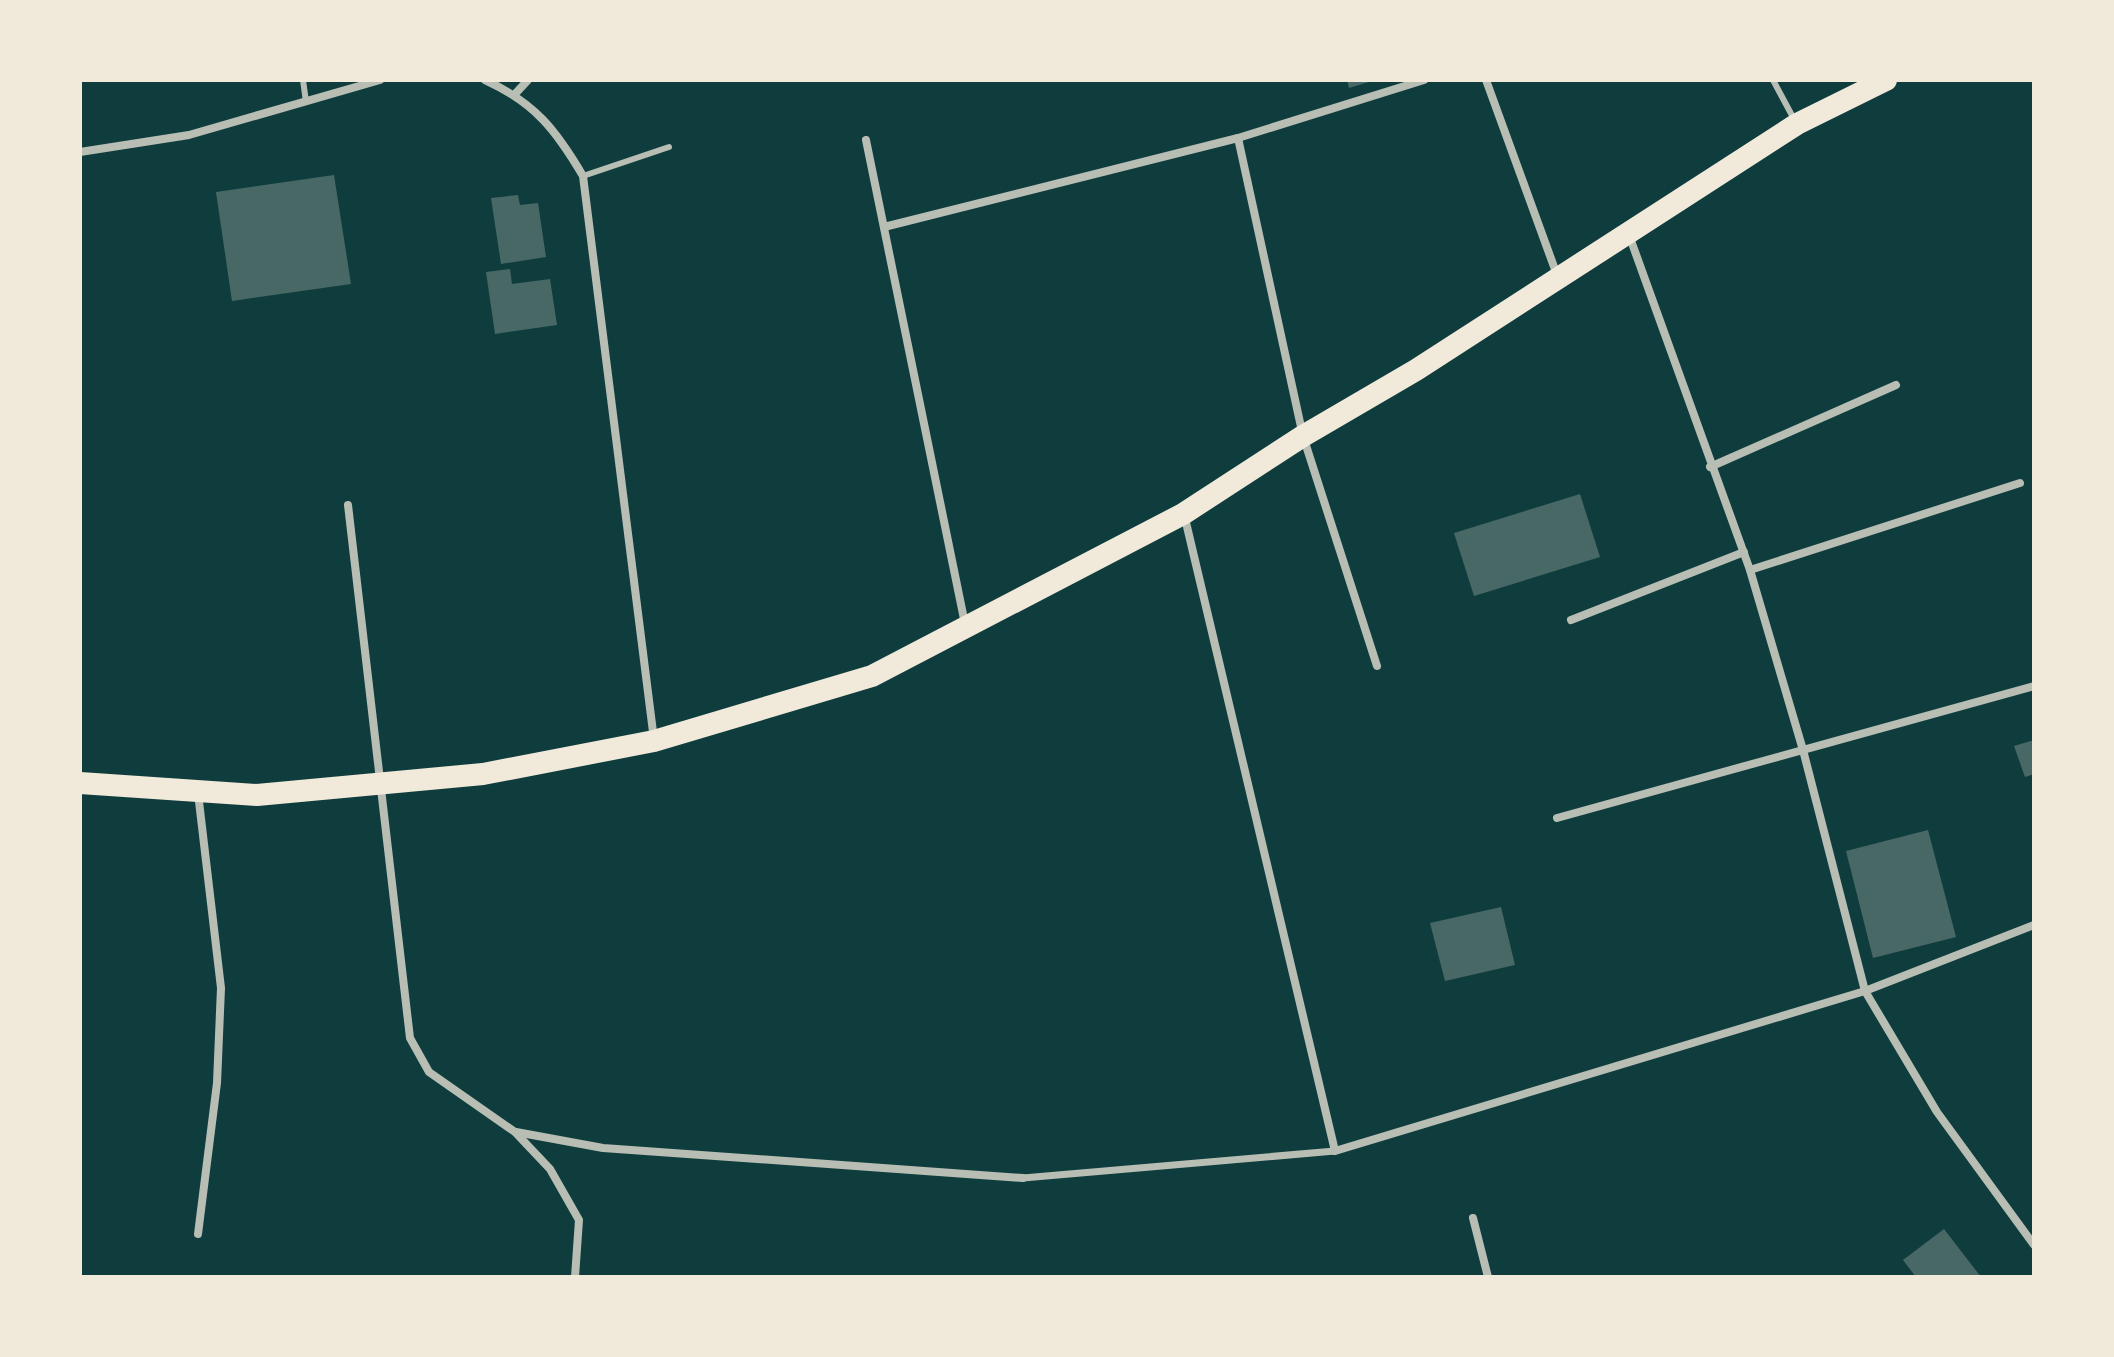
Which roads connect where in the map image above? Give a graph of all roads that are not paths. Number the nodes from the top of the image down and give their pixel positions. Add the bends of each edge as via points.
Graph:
1 (303, 80) edge
2 (380, 80) edge
3 (485, 80) edge
4 (528, 80) edge
5 (1424, 80) edge
6 (1486, 80) edge
7 (1773, 80) edge
8 (1886, 80) edge
9 (515, 94) junction
10 (306, 102) junction
11 (1797, 124) junction
12 (1238, 138) junction
13 (866, 140) dead end
14 (669, 147) dead end
15 (80, 152) edge
16 (583, 176) junction
17 (884, 227) junction
18 (1629, 235) junction
19 (1558, 276) junction
20 (1896, 385) dead end
21 (1303, 436) junction
22 (1710, 467) junction
23 (2020, 483) dead end
24 (348, 505) dead end
25 (1183, 514) junction
26 (1744, 552) junction
27 (1750, 570) junction
28 (1571, 620) dead end
29 (965, 625) junction
30 (1377, 666) dead end
31 (2034, 686) edge
32 (654, 741) junction
33 (1803, 750) junction
34 (80, 783) edge
35 (379, 784) junction
36 (198, 792) junction
37 (1557, 818) dead end
38 (2034, 925) edge
39 (1865, 991) junction
40 (515, 1132) junction
41 (1335, 1151) junction
42 (1023, 1178) joint
43 (1473, 1218) dead end
44 (198, 1234) dead end
45 (2034, 1245) edge
46 (575, 1277) edge
47 (1488, 1277) edge

1 - 10 lane
2 - 10 street
3 - 9 street
4 - 9 street
5 - 12 street
6 - 19 street
7 - 11 lane
8 - 11 highway
9 - 16 street via 556,130
10 - 15 street via 189,135
11 - 18 highway
12 - 17 street
12 - 21 street
13 - 17 street
14 - 16 lane
16 - 32 street
17 - 29 street
18 - 19 highway
18 - 22 street
19 - 21 highway via 1416,370
20 - 22 street
21 - 25 highway
21 - 30 street
22 - 26 street
23 - 27 street
24 - 35 street
25 - 29 highway
25 - 41 street
26 - 27 street
26 - 28 street
27 - 33 street
29 - 32 highway via 860,681
31 - 33 street
32 - 35 highway via 483,774
33 - 37 street
33 - 39 street
34 - 36 highway
35 - 36 highway via 257,795
35 - 40 street via 410,1038 429,1072
36 - 44 street via 221,988 217,1083
38 - 39 street
39 - 41 street
39 - 45 street via 1937,1112
40 - 42 street via 603,1148
40 - 46 street via 550,1169 579,1220
41 - 42 street
43 - 47 street

